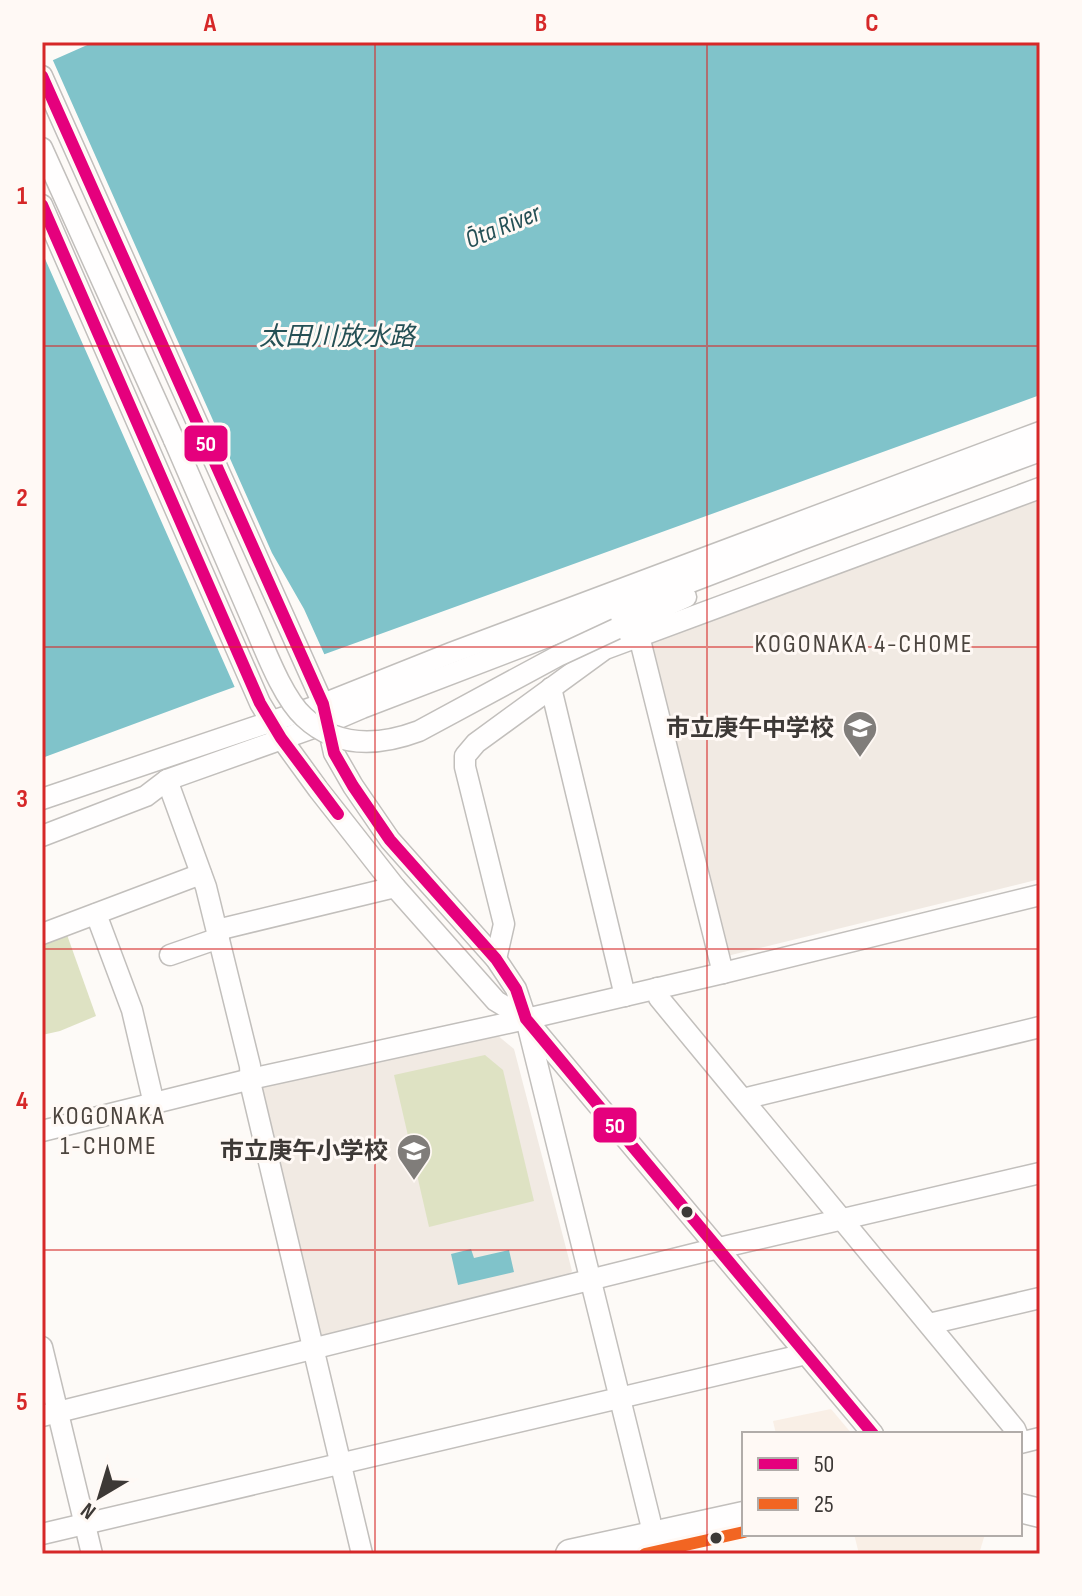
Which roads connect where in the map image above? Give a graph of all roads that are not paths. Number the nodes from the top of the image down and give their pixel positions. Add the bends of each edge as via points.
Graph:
1 (42, 76) edge
2 (42, 148) edge
3 (42, 205) edge
4 (1040, 432) edge
5 (1040, 451) edge
6 (1040, 488) edge
7 (800, 540) junction
8 (639, 636) junction
9 (551, 688) junction
10 (325, 714) junction
11 (276, 730) junction
12 (167, 780) junction
13 (42, 799) edge
14 (42, 835) edge
15 (201, 874) junction
16 (395, 887) junction
17 (1040, 895) edge
18 (96, 914) junction
19 (42, 934) edge
20 (218, 934) junction
21 (170, 955) dead end
22 (496, 959) junction
23 (723, 973) junction
24 (657, 988) junction
25 (625, 996) junction
26 (526, 1019) junction
27 (1040, 1027) edge
28 (251, 1079) junction
29 (743, 1099) junction
30 (154, 1104) junction
31 (42, 1131) edge
32 (1040, 1173) edge
33 (841, 1219) junction
34 (718, 1248) junction
35 (590, 1280) junction
36 (1040, 1298) edge
37 (929, 1324) junction
38 (42, 1347) edge
39 (314, 1349) junction
40 (806, 1354) junction
41 (620, 1398) junction
42 (50, 1414) edge
43 (871, 1432) edge
44 (1016, 1432) edge
45 (341, 1464) junction
46 (742, 1517) edge
47 (85, 1524) junction
48 (42, 1534) edge
49 (654, 1545) edge
50 (92, 1554) edge
51 (362, 1554) edge
52 (570, 1554) edge

1 - 10 street
2 - 7 street, bridge via 274,671 302,715 329,733 365,742 419,731 558,656 748,571
3 - 11 street
4 - 10 street via 451,653
5 - 7 street
6 - 8 street
7 - 10 street via 362,708
8 - 9 street via 605,649
8 - 23 street
9 - 22 street via 465,756 504,924
9 - 25 street
10 - 11 street
10 - 22 street via 334,753 390,840
11 - 12 street
11 - 13 street
11 - 16 street
12 - 14 street via 146,796
12 - 15 street
15 - 18 street
15 - 20 street
16 - 20 street
16 - 26 street via 496,1001
17 - 23 street
18 - 19 street
18 - 30 street via 132,1010
20 - 21 street
20 - 28 street
22 - 26 street via 516,989
23 - 24 street
24 - 25 street
24 - 29 street via 659,998
25 - 26 street
26 - 28 street
26 - 34 street
26 - 35 street
27 - 29 street
28 - 30 street
28 - 39 street
29 - 33 street
30 - 31 street
32 - 33 street
33 - 34 street
33 - 37 street
34 - 35 street
34 - 40 street
35 - 39 street
35 - 41 street
36 - 37 street
37 - 44 street
38 - 42 street
39 - 42 street
39 - 45 street
40 - 41 street
40 - 43 street
41 - 45 street
41 - 49 street
42 - 47 street
45 - 47 street
45 - 51 street
46 - 49 highway
47 - 48 street
47 - 50 street
49 - 52 highway

